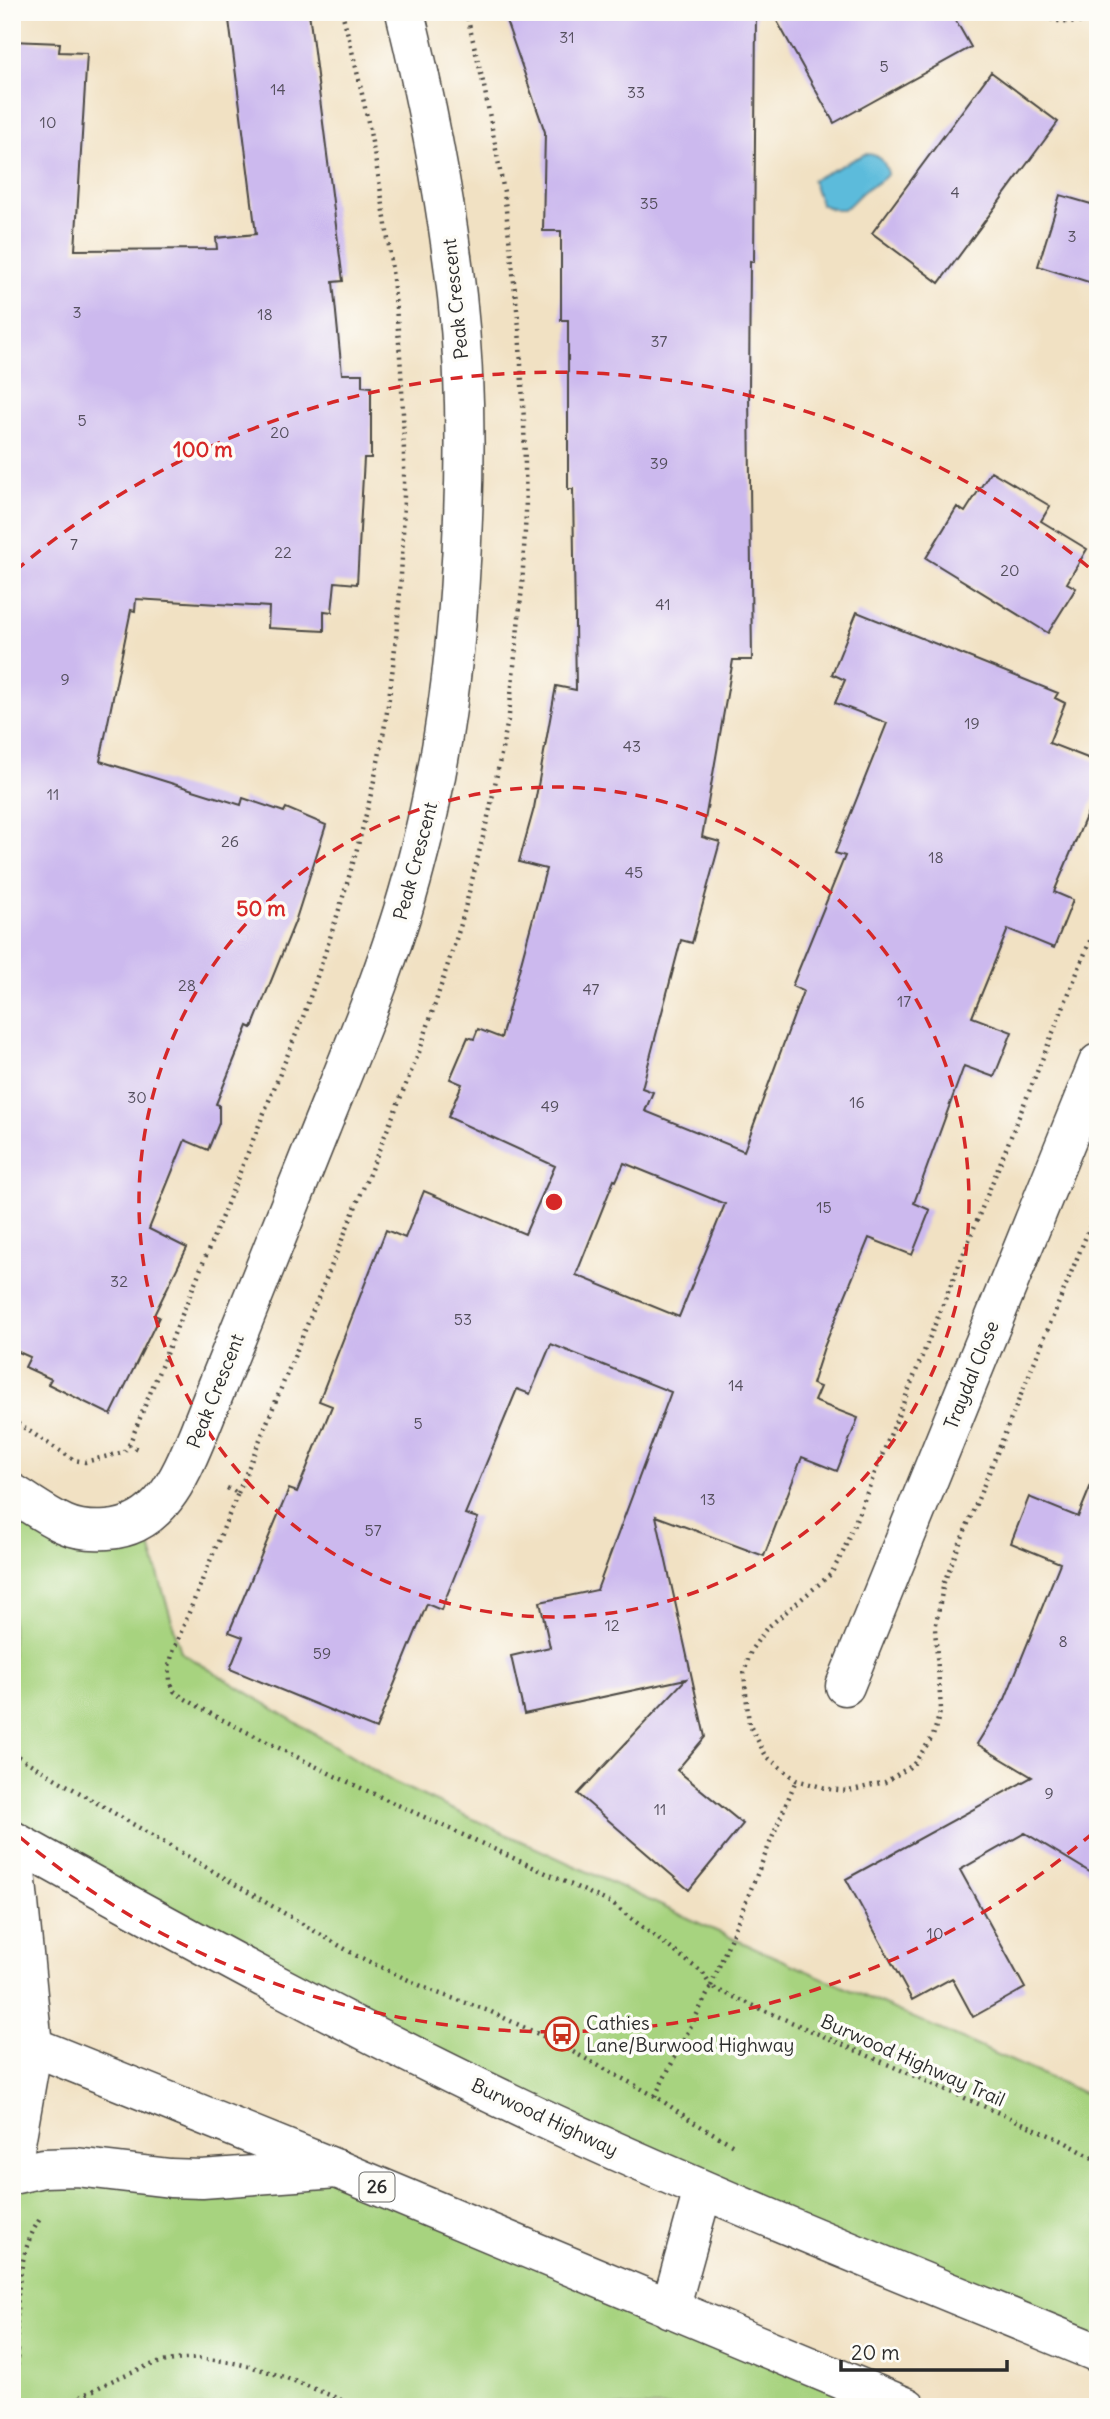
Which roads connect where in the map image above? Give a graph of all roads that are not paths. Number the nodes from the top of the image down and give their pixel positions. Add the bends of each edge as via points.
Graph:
1 (405, 12) edge
2 (1098, 1063) edge
3 (12, 1493) edge
4 (845, 1686) dead end
5 (12, 1841) edge
6 (23, 2042) edge
7 (12, 2166) edge
8 (337, 2169) junction
9 (12, 2175) edge
10 (703, 2190) junction
11 (670, 2309) junction
12 (1098, 2353) edge
13 (906, 2407) edge

1 - 3 main road, Peak Crescent via 438,162 457,298 465,432 461,587 453,669 415,870 365,1018 188,1457 166,1498 129,1526 97,1530 64,1524
2 - 4 main road, Traydal Close
5 - 6 main road
5 - 10 main road, Burwood Highway via 336,2017
6 - 7 main road
6 - 8 main road, 26
8 - 9 main road via 202,2179 76,2167
8 - 11 main road, 26
10 - 11 main road
10 - 12 main road, Burwood Highway
11 - 13 main road, 26

